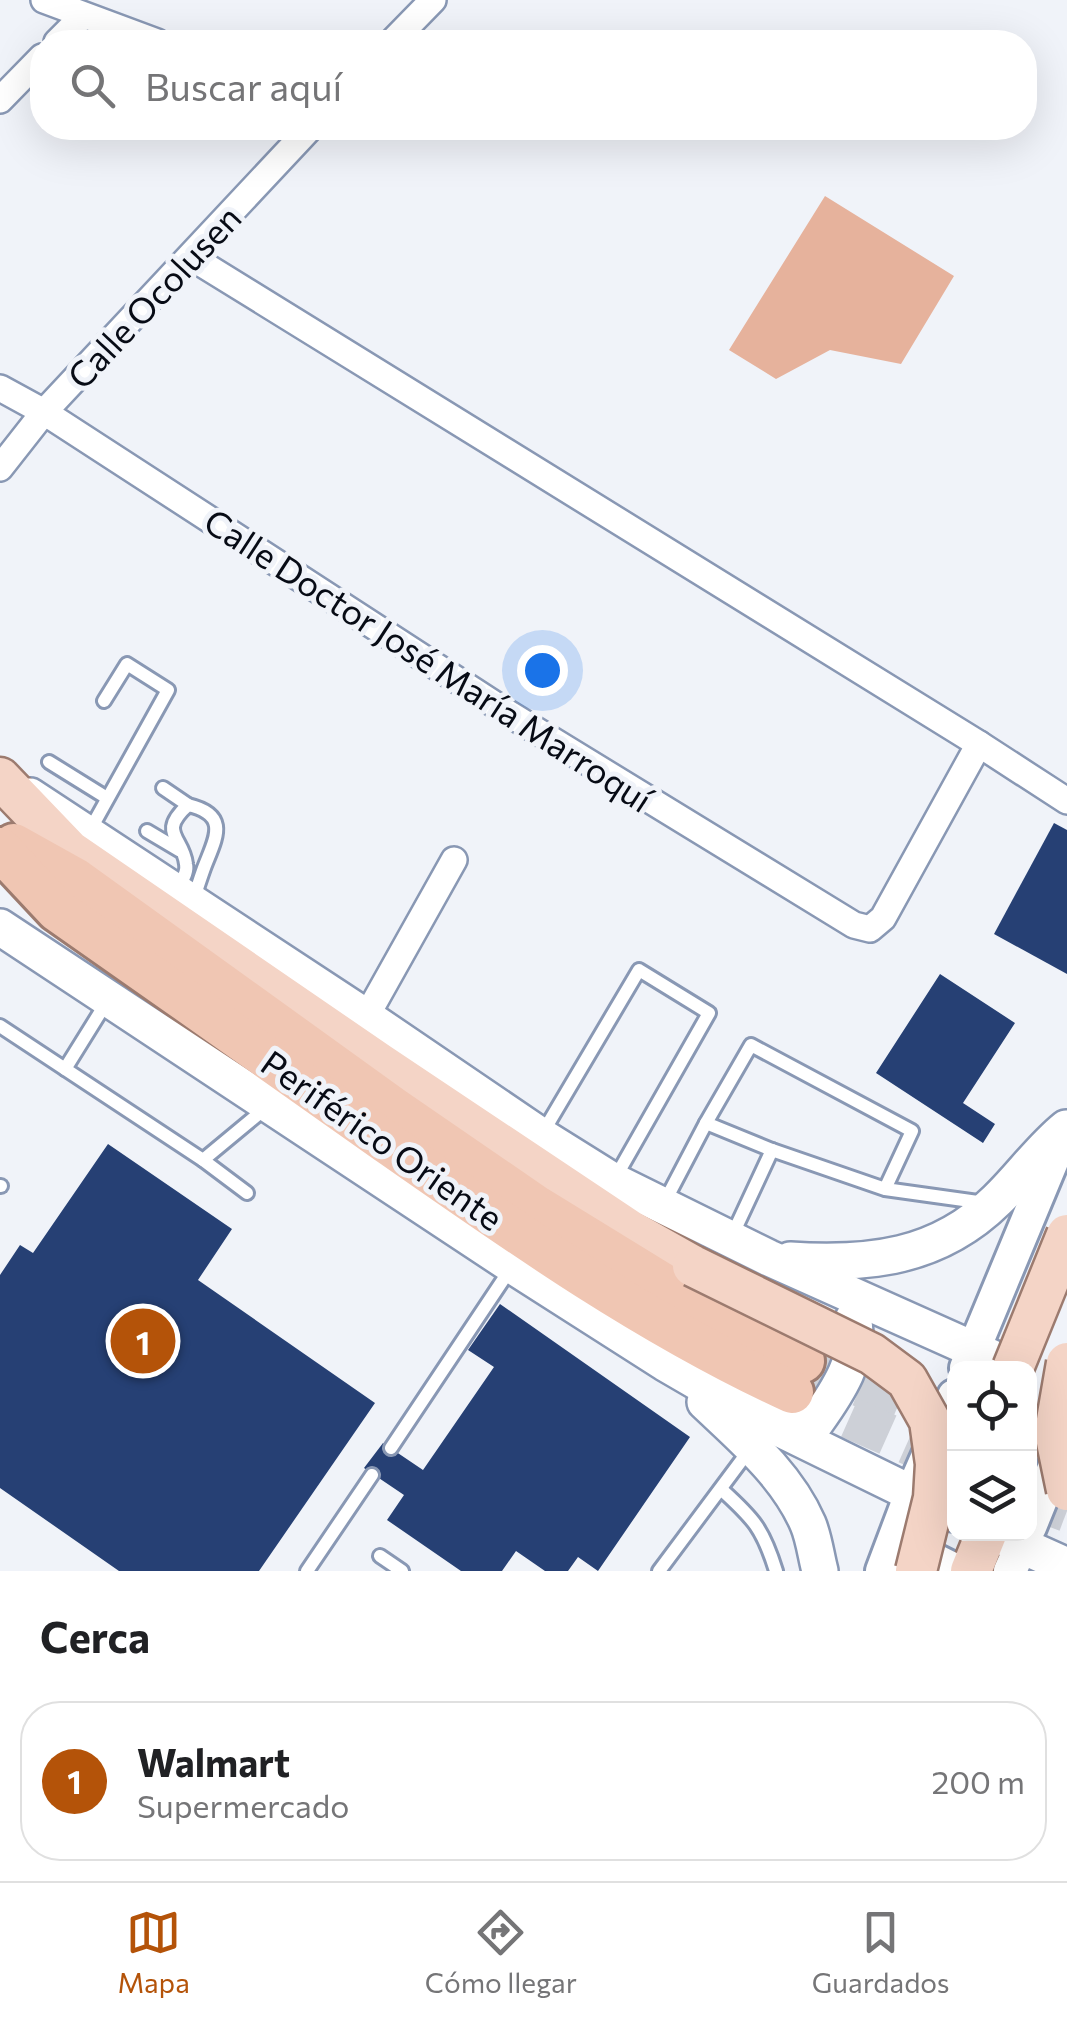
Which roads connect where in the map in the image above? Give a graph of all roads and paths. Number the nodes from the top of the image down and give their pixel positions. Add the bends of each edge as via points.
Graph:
1 (44, 0) edge
2 (433, 0) edge
3 (83, 16) junction
4 (68, 30) edge
5 (123, 30) edge
6 (404, 30) edge
7 (30, 69) edge
8 (0, 100) edge
9 (299, 140) edge
10 (191, 257) junction
11 (0, 388) edge
12 (44, 412) junction
13 (0, 468) edge
14 (104, 701) dead end
15 (979, 744) junction
16 (50, 762) dead end
17 (0, 778) edge
18 (163, 788) dead end
19 (107, 798) junction
20 (1067, 801) edge
21 (188, 805) junction
22 (147, 831) dead end
23 (79, 842) junction
24 (2, 843) edge
25 (181, 851) junction
26 (454, 860) dead end
27 (184, 897) junction
28 (0, 926) edge
29 (105, 1004) junction
30 (366, 1017) junction
31 (0, 1026) edge
32 (172, 1058) dead end
33 (65, 1068) junction
34 (256, 1108) junction
35 (706, 1123) junction
36 (1066, 1127) edge
37 (541, 1136) junction
38 (772, 1150) junction
39 (203, 1160) junction
40 (613, 1182) junction
41 (884, 1189) junction
42 (247, 1193) dead end
43 (994, 1204) junction
44 (662, 1207) junction
45 (1067, 1234) edge
46 (730, 1240) junction
47 (769, 1258) junction
48 (513, 1266) junction
49 (836, 1288) junction
50 (996, 1297) junction
51 (1067, 1331) edge
52 (970, 1360) edge
53 (1017, 1361) edge
54 (1067, 1362) edge
55 (1037, 1378) edge
56 (1067, 1391) edge
57 (779, 1406) junction
58 (1037, 1406) edge
59 (947, 1412) edge
60 (1067, 1436) edge
61 (391, 1448) dead end
62 (372, 1474) dead end
63 (722, 1490) junction
64 (1067, 1490) edge
65 (1037, 1493) edge
66 (911, 1494) junction
67 (947, 1510) edge
68 (947, 1531) edge
69 (1012, 1541) edge
70 (380, 1556) dead end
71 (1067, 1566) edge
72 (893, 1570) edge
73 (307, 1571) edge
74 (402, 1571) edge
75 (660, 1571) edge
76 (776, 1571) edge
77 (820, 1571) edge
78 (931, 1571) edge
79 (957, 1571) edge
80 (970, 1571) edge

1 - 3 street
2 - 6 street
3 - 4 street
3 - 5 street
7 - 8 street
9 - 10 street, Calle Ocolusen
10 - 12 street, Calle Ocolusen
10 - 15 street
11 - 12 street, Calle Doctor José María Marroquí
12 - 13 street, Calle Ocolusen
12 - 15 street, Calle Doctor José María Marroquí via 528,725 854,925 870,929 884,918
14 - 19 lane via 127,664 168,690
15 - 20 street
16 - 19 lane
17 - 23 main road
18 - 21 lane
19 - 23 lane
21 - 25 lane via 173,830
21 - 27 lane via 211,814 217,838
22 - 25 lane
23 - 24 highway
23 - 27 main road
23 - 72 main road, bridge via 379,1063 629,1230 872,1354 907,1380 930,1421 934,1498
24 - 57 highway, Periférico Oriente via 75,879 392,1108 664,1285
25 - 27 lane
26 - 30 street
27 - 30 main road
28 - 29 main road
29 - 32 lane
29 - 33 lane
29 - 34 main road
30 - 37 main road
31 - 33 lane
33 - 39 lane
34 - 39 lane
34 - 48 main road
35 - 38 lane
35 - 41 lane via 751,1045 912,1131
35 - 44 lane
36 - 43 main road
36 - 50 street
37 - 40 main road
37 - 40 lane via 639,970 709,1013
38 - 41 lane
38 - 46 lane
39 - 42 lane
40 - 44 main road
41 - 43 lane
43 - 47 main road via 918,1251 835,1261
44 - 46 main road
45 - 53 main road, bridge
46 - 47 main road
47 - 49 main road
48 - 57 main road via 665,1362
48 - 61 lane
49 - 52 main road
49 - 57 main road via 857,1333 834,1396 816,1422 797,1426
50 - 52 street
50 - 54 street via 1009,1340 1032,1359
51 - 58 main road
54 - 64 main road, bridge via 1054,1432
55 - 56 main road
57 - 63 lane
57 - 66 main road
57 - 77 main road via 790,1491
59 - 66 street
60 - 65 street
62 - 73 lane
63 - 75 lane
63 - 76 lane via 752,1516
66 - 67 main road
66 - 72 street
68 - 78 main road
69 - 71 main road
69 - 80 main road
70 - 74 lane
72 - 79 street via 928,1556

